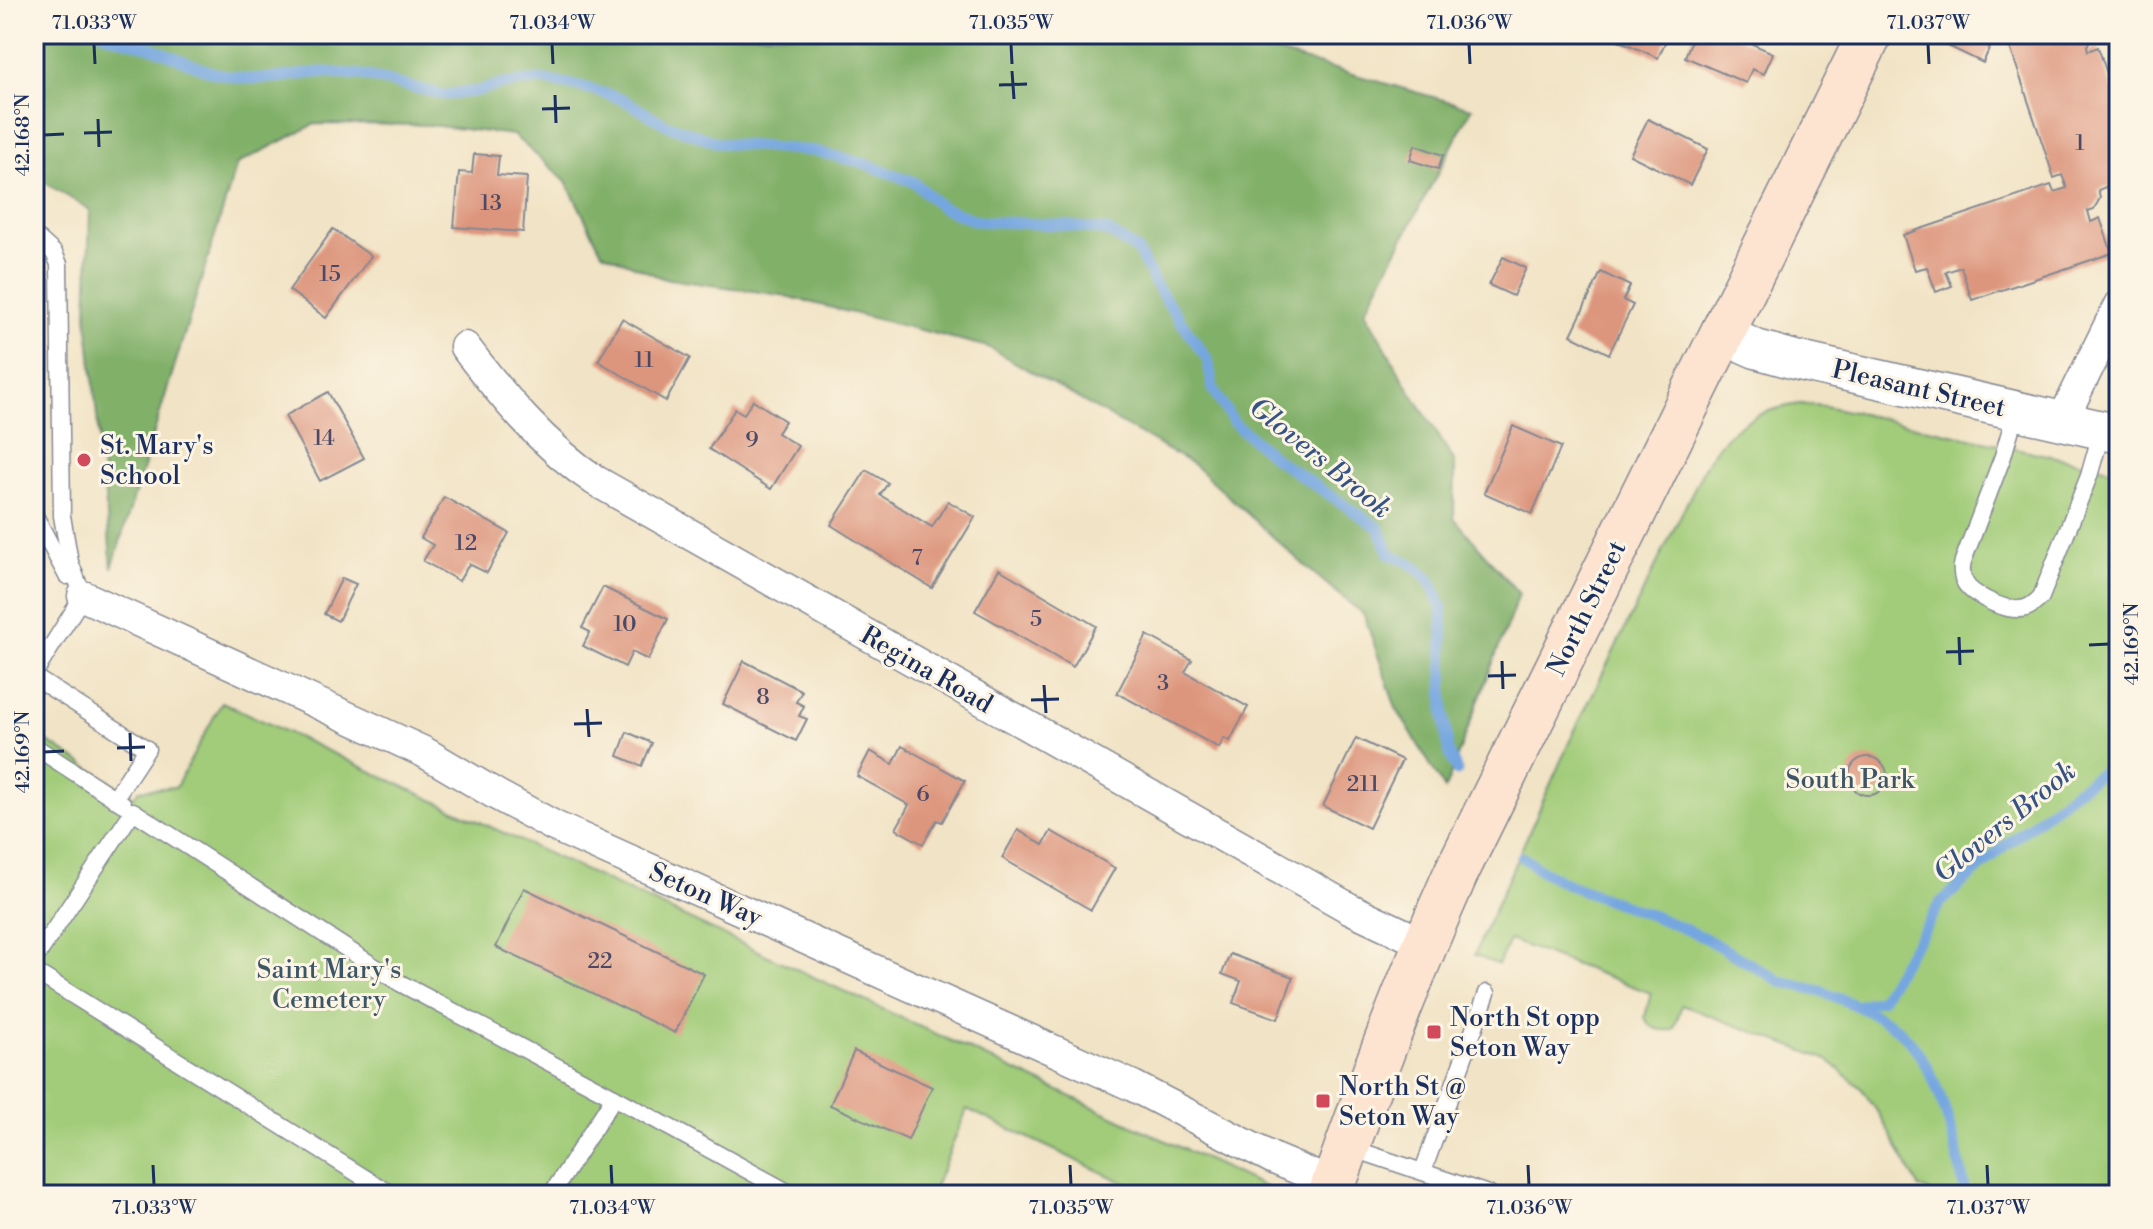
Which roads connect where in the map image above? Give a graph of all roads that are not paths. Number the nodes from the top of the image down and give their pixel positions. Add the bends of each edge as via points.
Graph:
1 (1870, 34) edge
2 (34, 235) edge
3 (2119, 305) edge
4 (1722, 334) junction
5 (465, 347) dead end
6 (2016, 411) junction
7 (2062, 421) junction
8 (2110, 432) edge
9 (34, 514) edge
10 (83, 596) junction
11 (34, 675) edge
12 (34, 746) edge
13 (114, 799) junction
14 (133, 811) junction
15 (1425, 944) junction
16 (34, 960) edge
17 (34, 971) edge
18 (1487, 993) dead end
19 (614, 1097) junction
20 (1423, 1171) junction
21 (1337, 1175) edge
22 (392, 1195) edge
23 (551, 1195) edge
24 (793, 1195) edge
25 (1491, 1195) edge

1 - 4 main road, North Street
2 - 10 lane via 59,264 62,516
3 - 7 street
4 - 6 street, Pleasant Street via 1776,355
4 - 15 main road, North Street via 1473,836
5 - 15 street, Regina Road via 525,422 596,481 1349,908
6 - 7 street, Pleasant Street
6 - 8 lane via 1961,571 1974,594 2013,609 2028,607 2041,597
7 - 8 street, Pleasant Street
9 - 10 lane
10 - 11 lane
10 - 21 street, Seton Way via 424,752 554,826 1133,1086 1274,1159
11 - 13 lane via 147,749
12 - 13 lane
13 - 14 lane
14 - 16 lane
14 - 19 lane via 390,977
15 - 21 main road, North Street
17 - 22 lane
18 - 20 lane
19 - 23 lane
19 - 24 lane
20 - 21 lane
20 - 25 lane

